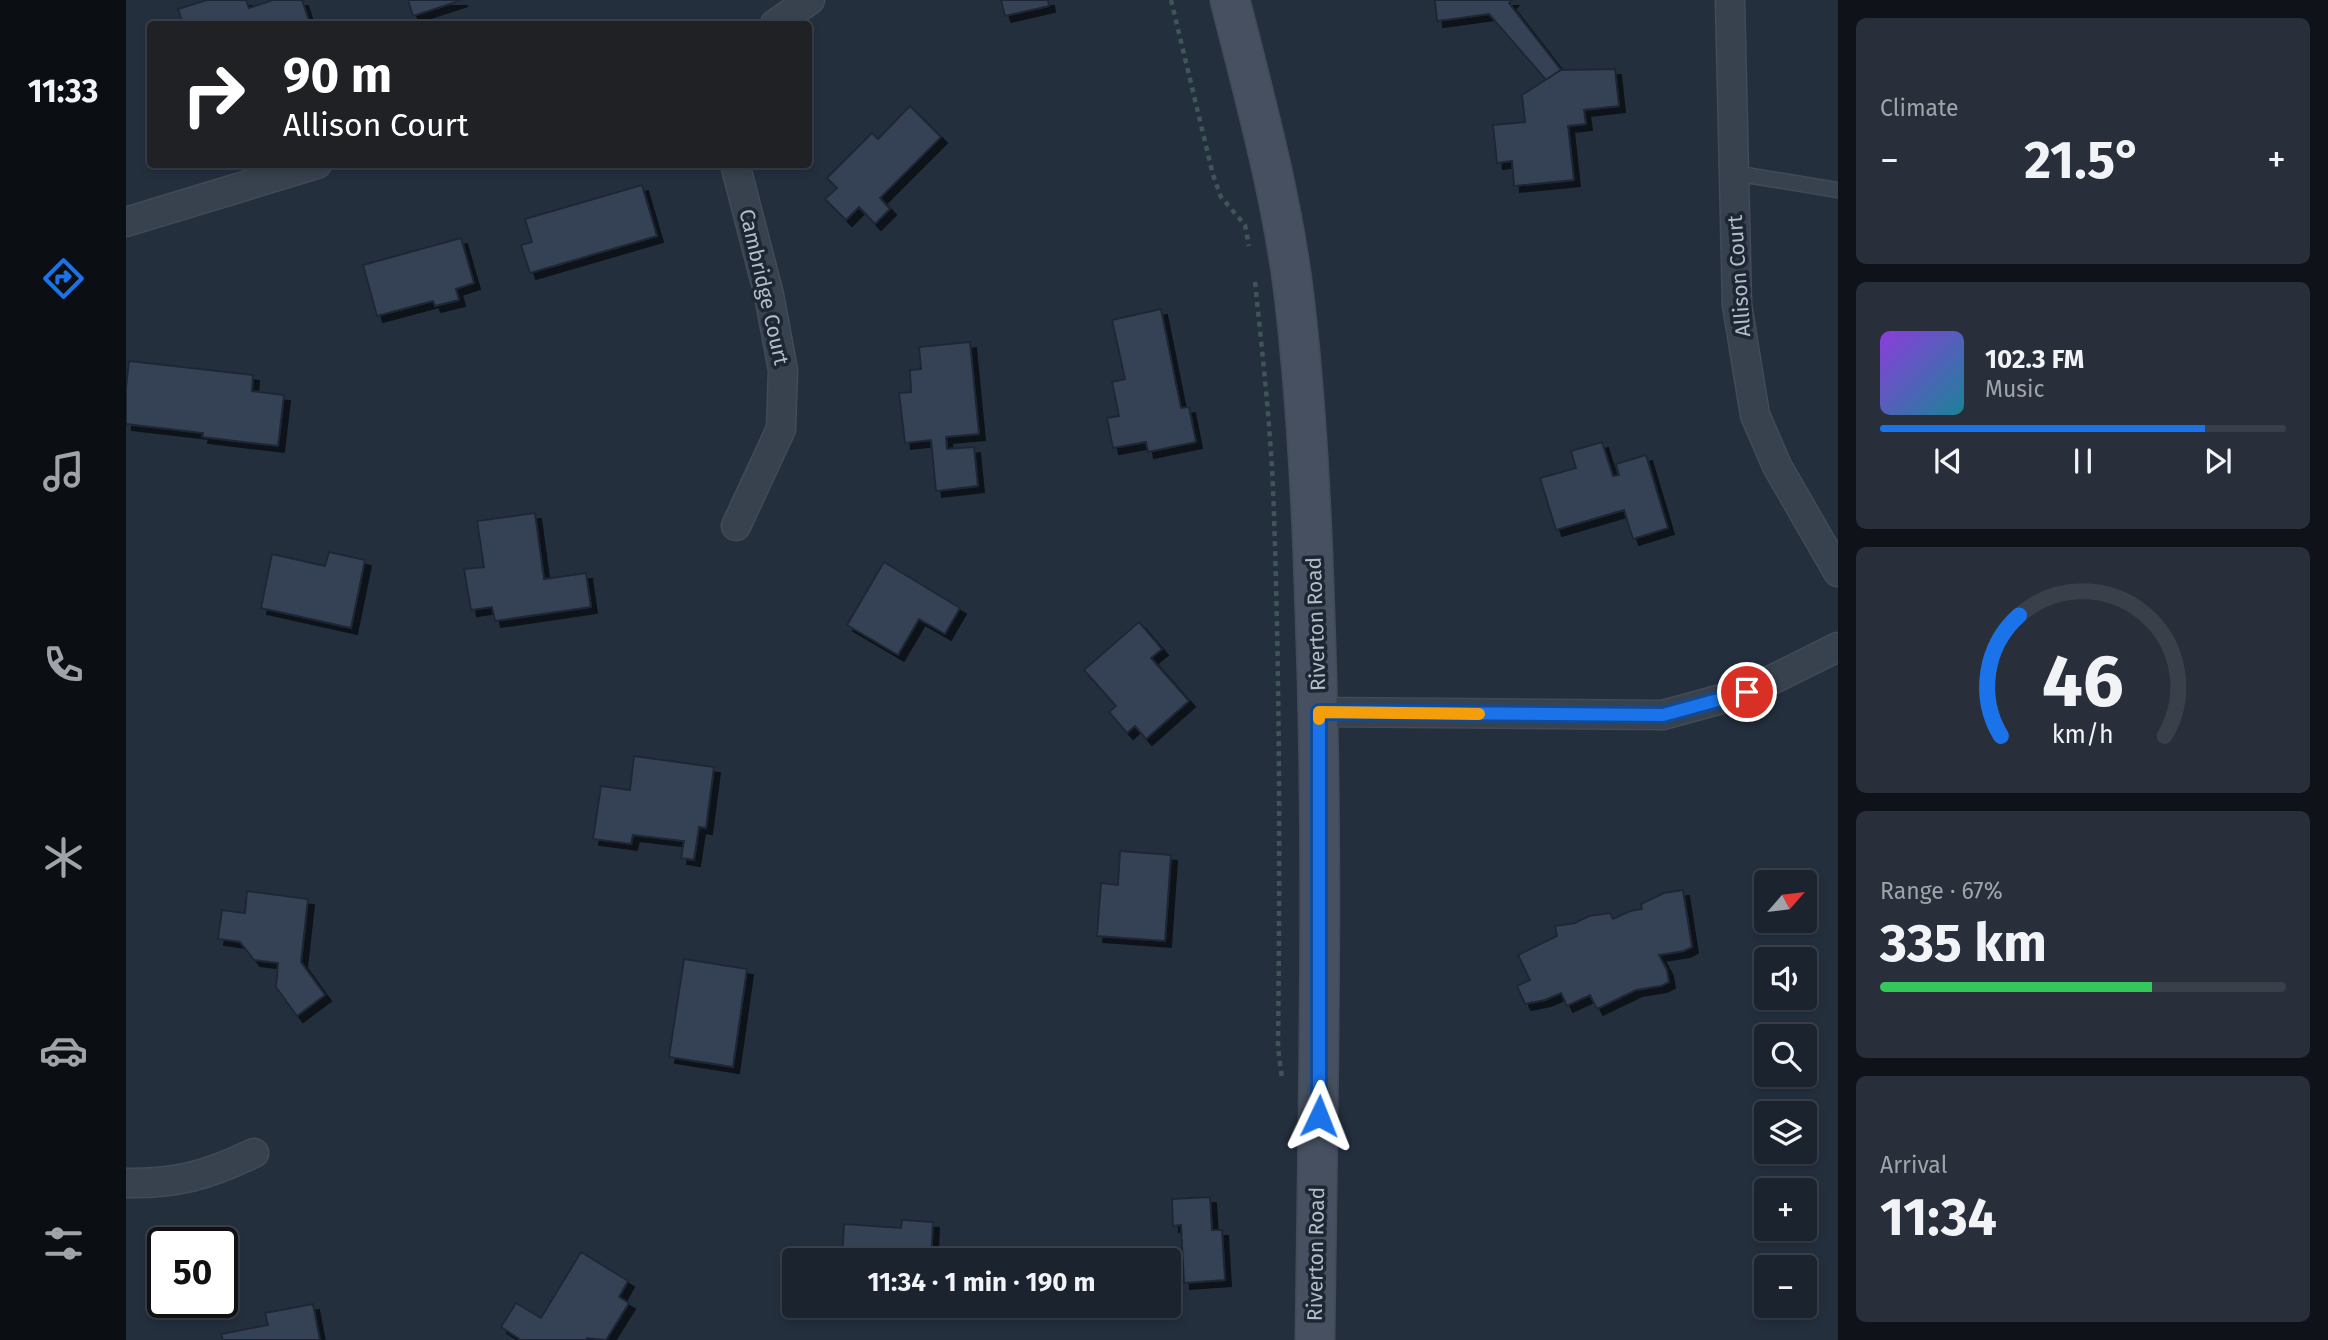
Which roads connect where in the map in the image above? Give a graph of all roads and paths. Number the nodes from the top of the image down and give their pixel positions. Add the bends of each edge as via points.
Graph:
1 (810, 0) edge
2 (1171, 0) edge
3 (1230, 0) edge
4 (1730, 0) edge
5 (779, 21) edge
6 (304, 168) edge
7 (736, 168) edge
8 (1734, 173) junction
9 (1838, 190) edge
10 (126, 222) edge
11 (1250, 250) dead end
12 (1254, 275) dead end
13 (736, 526) dead end
14 (1838, 572) edge
15 (1838, 647) edge
16 (1319, 712) junction
17 (1283, 1090) dead end
18 (254, 1153) dead end
19 (126, 1183) edge
20 (1315, 1340) edge

1 - 5 street
2 - 11 path via 1213,175 1221,197 1245,225
3 - 16 main road, Riverton Road via 1280,210 1295,301 1310,452
4 - 8 street, Allison Court
6 - 10 street
7 - 13 street, Cambridge Court via 783,370 781,429
8 - 9 lane
8 - 14 street, Allison Court via 1737,305 1755,415 1777,466
12 - 17 path via 1274,516 1280,778 1278,1048
15 - 16 street via 1747,692 1663,715
16 - 20 main road, Riverton Road
18 - 19 street via 205,1175

